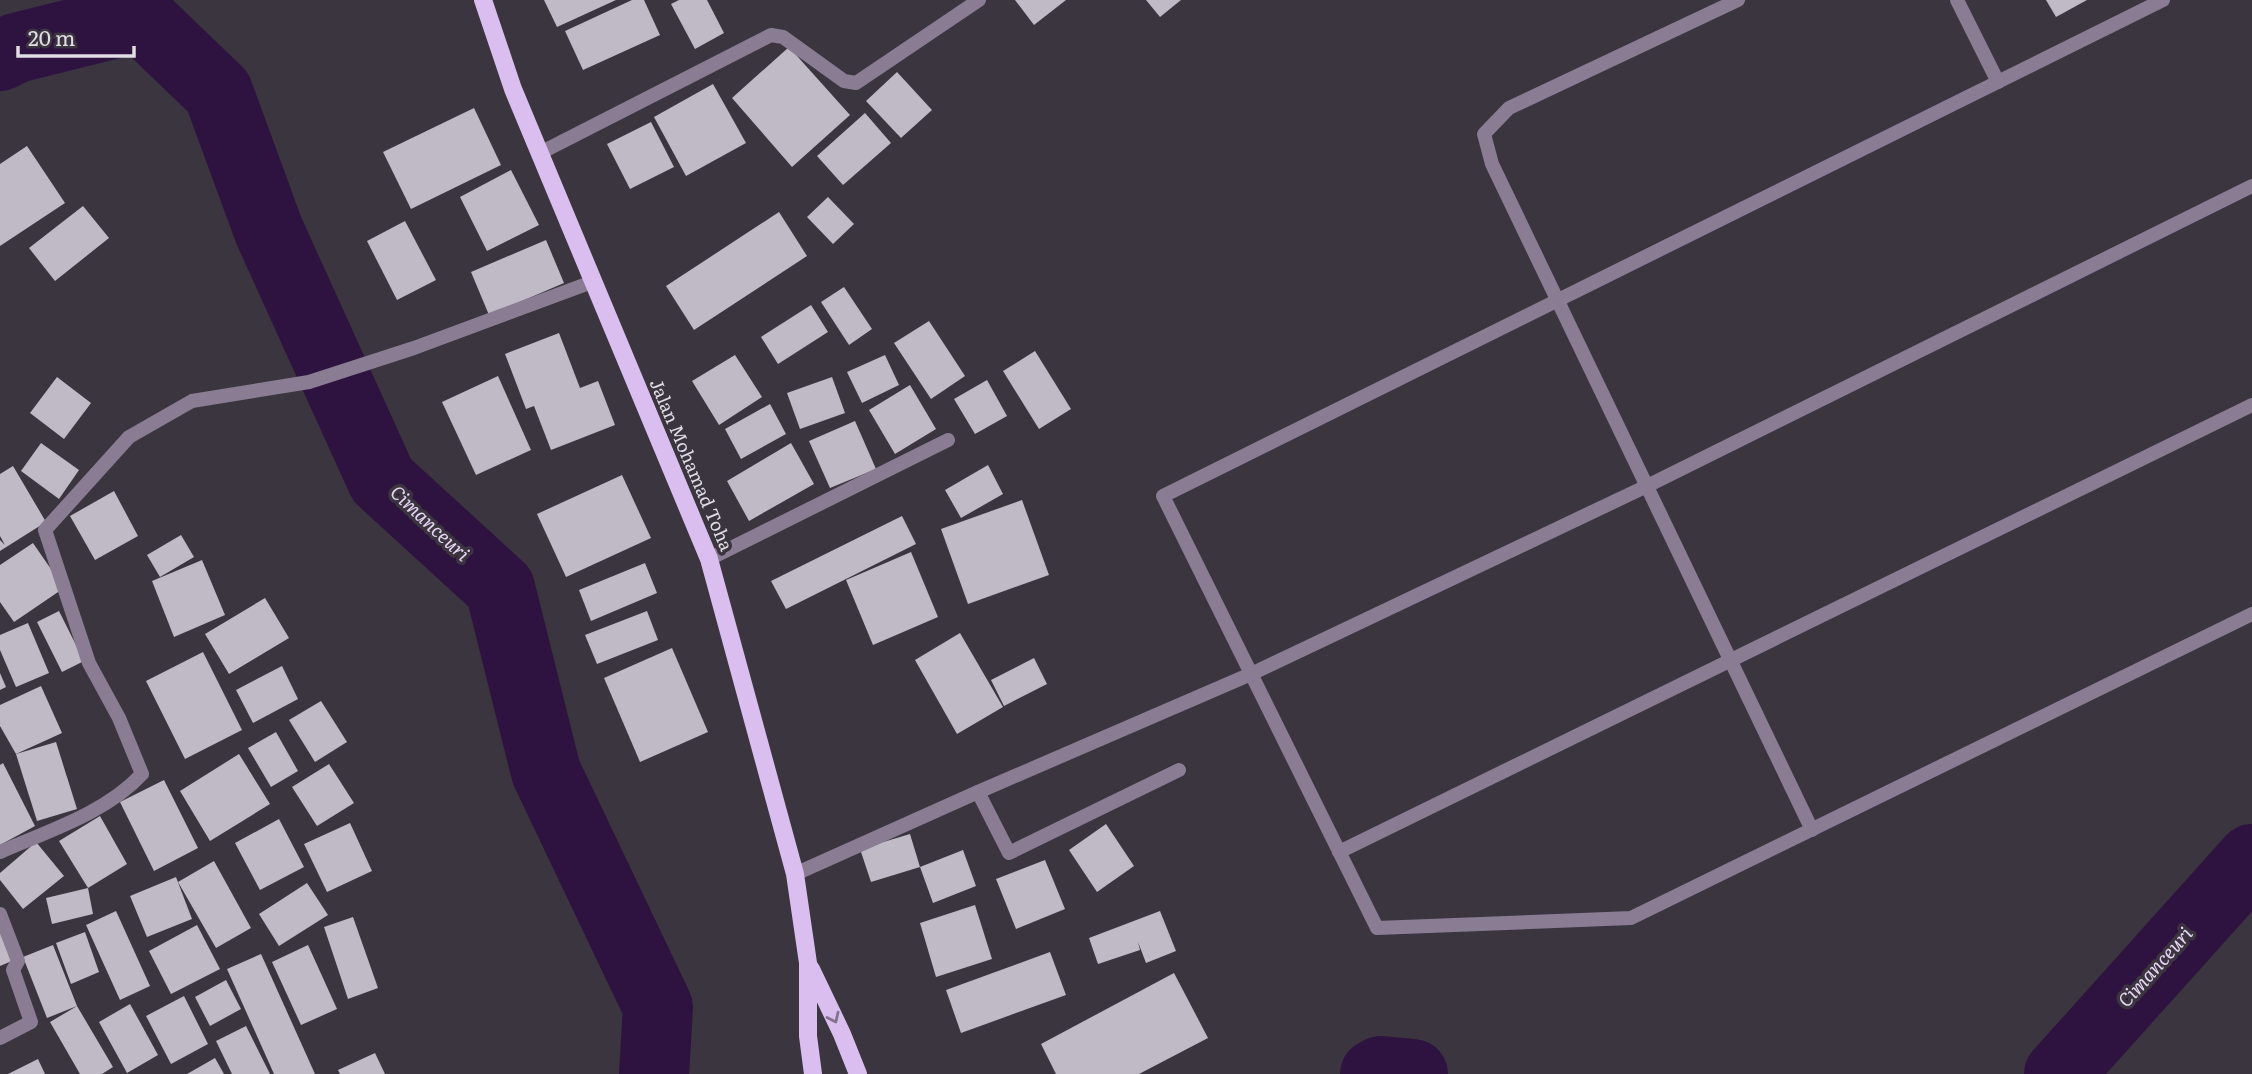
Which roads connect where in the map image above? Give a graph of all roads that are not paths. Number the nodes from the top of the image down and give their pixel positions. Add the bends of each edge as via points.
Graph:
1 (483, 0) edge
2 (1738, 0) edge
3 (1957, 0) edge
4 (2163, 0) edge
5 (978, 1) edge
6 (1998, 82) junction
7 (540, 153) junction
8 (2252, 186) edge
9 (592, 282) junction
10 (1558, 300) junction
11 (2252, 405) edge
12 (948, 440) dead end
13 (1647, 486) junction
14 (709, 559) junction
15 (2252, 614) edge
16 (1730, 660) junction
17 (1251, 674) junction
18 (1179, 770) dead end
19 (978, 792) junction
20 (1812, 830) junction
21 (0, 852) edge
22 (1339, 852) junction
23 (795, 874) junction
24 (0, 914) edge
25 (808, 963) junction
26 (0, 1038) edge
27 (813, 1074) edge
28 (858, 1074) edge

1 - 7 main road, Jalan Mohamad Toha
2 - 10 street via 1509,108 1483,134 1492,164
3 - 6 street
4 - 6 street
5 - 7 street via 856,83 844,82 783,37 771,35
6 - 10 street
7 - 9 main road, Jalan Mohamad Toha
8 - 13 street
9 - 14 main road, Jalan Mohamad Toha
9 - 21 street via 309,382 192,401 129,437 45,530 89,663 142,774 127,790 79,817
10 - 13 street
10 - 17 street via 1163,496
11 - 16 street
12 - 14 street
13 - 16 street
13 - 17 street
14 - 23 main road, Jalan Mohamad Toha
15 - 20 street
16 - 20 street
16 - 22 street
17 - 19 street
17 - 22 street
18 - 19 street via 1009,853
19 - 23 street
20 - 22 street via 1631,918 1377,928
23 - 25 main road, Jalan Mohamad Toha
24 - 26 street via 18,961 13,970 31,1022
25 - 27 main road, Jalan Mohamad Toha
25 -> 28 main road, Jalan Mohamad Toha

